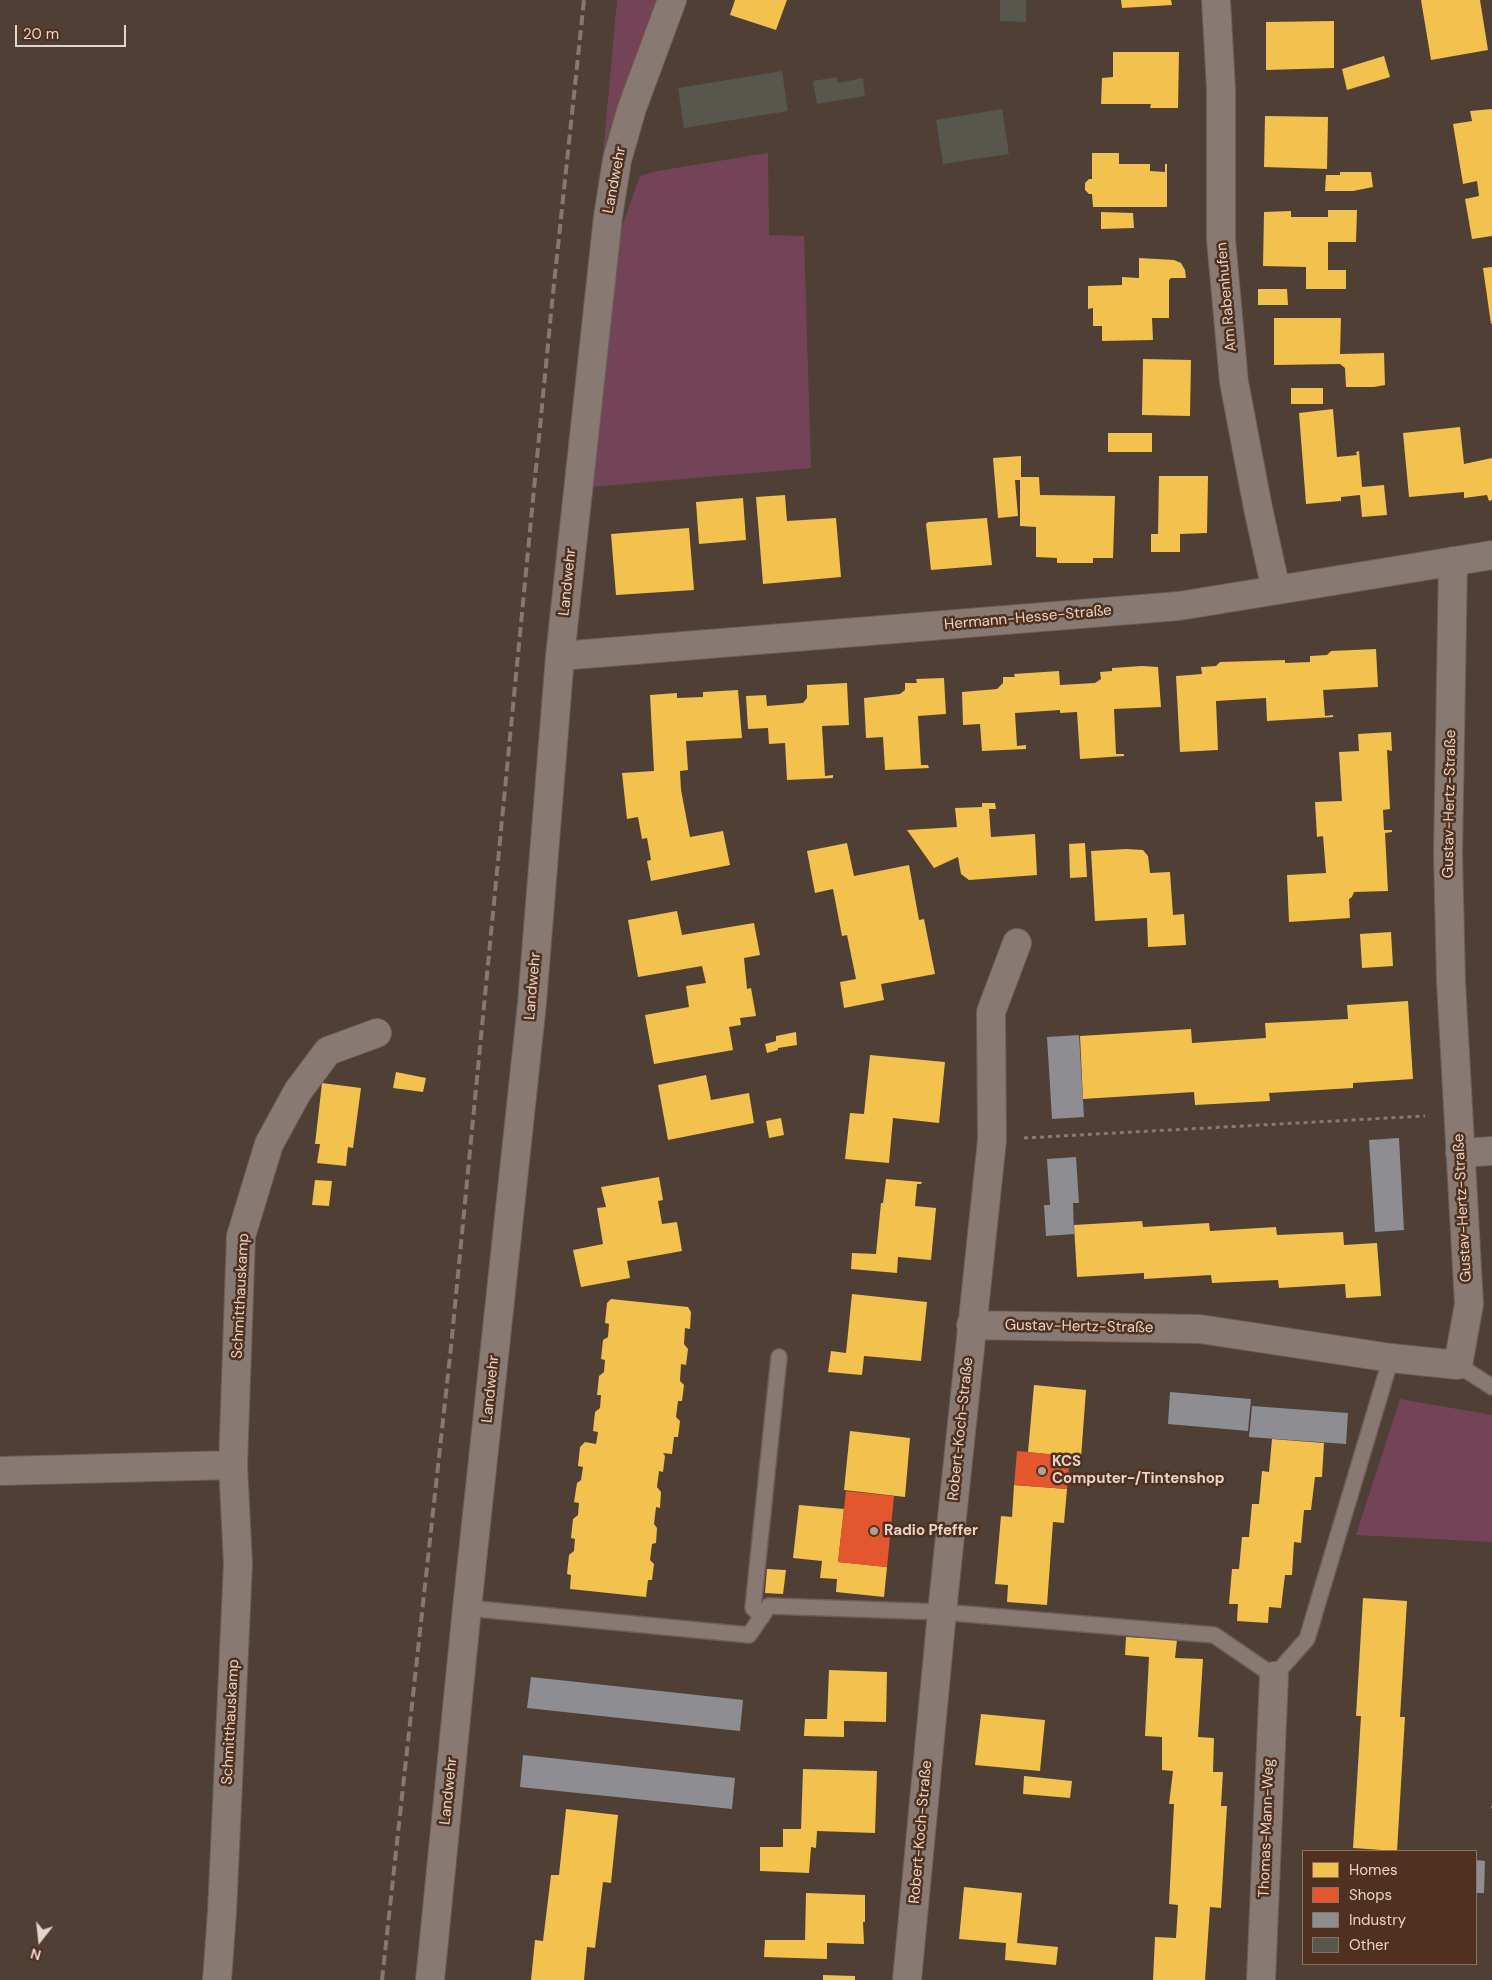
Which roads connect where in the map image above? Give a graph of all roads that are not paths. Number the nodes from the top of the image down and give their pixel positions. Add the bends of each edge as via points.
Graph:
1 (672, 0) edge
2 (1216, 0) edge
3 (1492, 555) edge
4 (1453, 561) junction
5 (1276, 590) junction
6 (560, 656) junction
7 (1017, 943) dead end
8 (377, 1033) dead end
9 (1492, 1151) edge
10 (1460, 1153) junction
11 (971, 1325) junction
12 (779, 1357) dead end
13 (1392, 1358) junction
14 (1458, 1365) junction
15 (1492, 1387) edge
16 (233, 1465) junction
17 (0, 1471) edge
18 (467, 1608) junction
19 (942, 1612) junction
20 (762, 1617) junction
21 (1274, 1676) junction
22 (217, 1980) edge
23 (430, 1980) edge
24 (907, 1980) edge
25 (1261, 1980) edge

1 - 6 street, Landwehr via 632,108 616,170 607,226
2 - 5 street, Am Rabenhufen via 1221,89 1221,239 1234,372
3 - 4 street, Hermann-Hesse-Straße
4 - 5 street, Hermann-Hesse-Straße
4 - 10 street, Gustav-Hertz-Straße via 1448,854
5 - 6 street, Hermann-Hesse-Straße via 1180,606
6 - 18 street, Landwehr via 532,1003
7 - 11 street, Robert-Koch-Straße via 990,1012 992,1140
8 - 16 street, Schmitthauskamp via 328,1051 298,1091 269,1144 241,1236
9 - 10 street
10 - 14 street, Gustav-Hertz-Straße via 1469,1304
11 - 13 street, Gustav-Hertz-Straße via 1200,1329
11 - 19 street, Robert-Koch-Straße
12 - 20 lane via 753,1608
13 - 14 street, Gustav-Hertz-Straße
13 - 21 lane via 1307,1639
14 - 15 lane
16 - 17 street
16 - 22 street, Schmitthauskamp via 238,1564
18 - 20 lane via 749,1635
18 - 23 street, Landwehr
19 - 20 lane via 769,1606
19 - 21 lane via 1214,1635
19 - 24 street, Robert-Koch-Straße
21 - 25 street, Thomas-Mann-Weg

